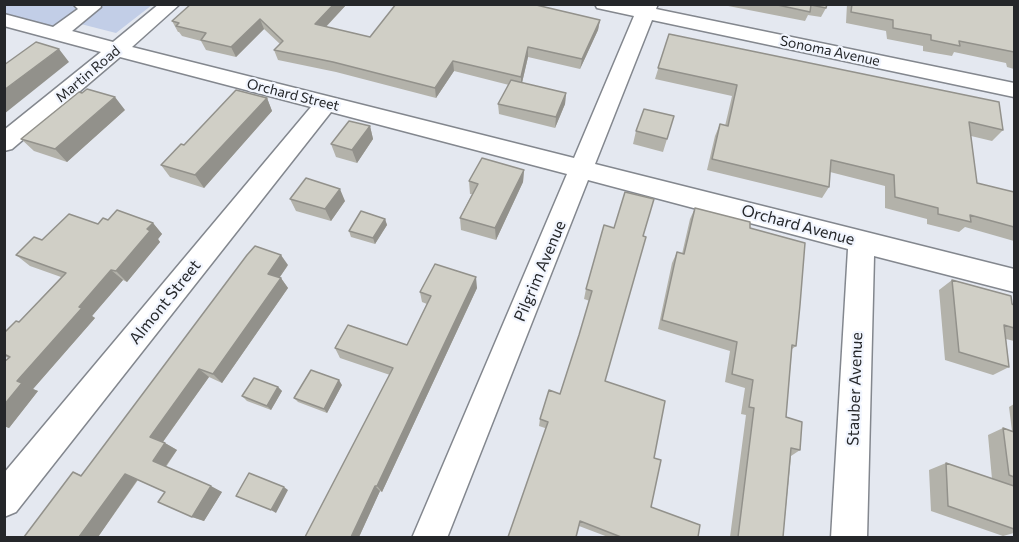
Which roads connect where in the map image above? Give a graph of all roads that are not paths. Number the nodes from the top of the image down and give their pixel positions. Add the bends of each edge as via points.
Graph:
1 (82, 4) edge
2 (171, 4) edge
3 (604, 4) edge
4 (647, 9) edge
5 (4, 20) edge
6 (56, 34) junction
7 (117, 50) junction
8 (1014, 90) edge
9 (326, 103) junction
10 (4, 143) edge
11 (582, 169) junction
12 (861, 241) junction
13 (1014, 281) edge
14 (4, 500) edge
15 (429, 537) edge
16 (849, 537) edge

1 - 6 street via 92,7
2 - 7 street, Martin Road
3 - 4 street, Sonoma Avenue
4 - 8 street, Sonoma Avenue
4 - 11 street, Pilgrim Avenue
5 - 6 street, Orchard Street
6 - 7 street, Orchard Street
7 - 9 street, Orchard Street
7 - 10 street, Martin Road
9 - 11 street, Orchard Street
9 - 14 street, Almont Street
11 - 12 street, Orchard Avenue
11 - 15 street, Pilgrim Avenue
12 - 13 street, Orchard Avenue
12 - 16 street, Stauber Avenue

